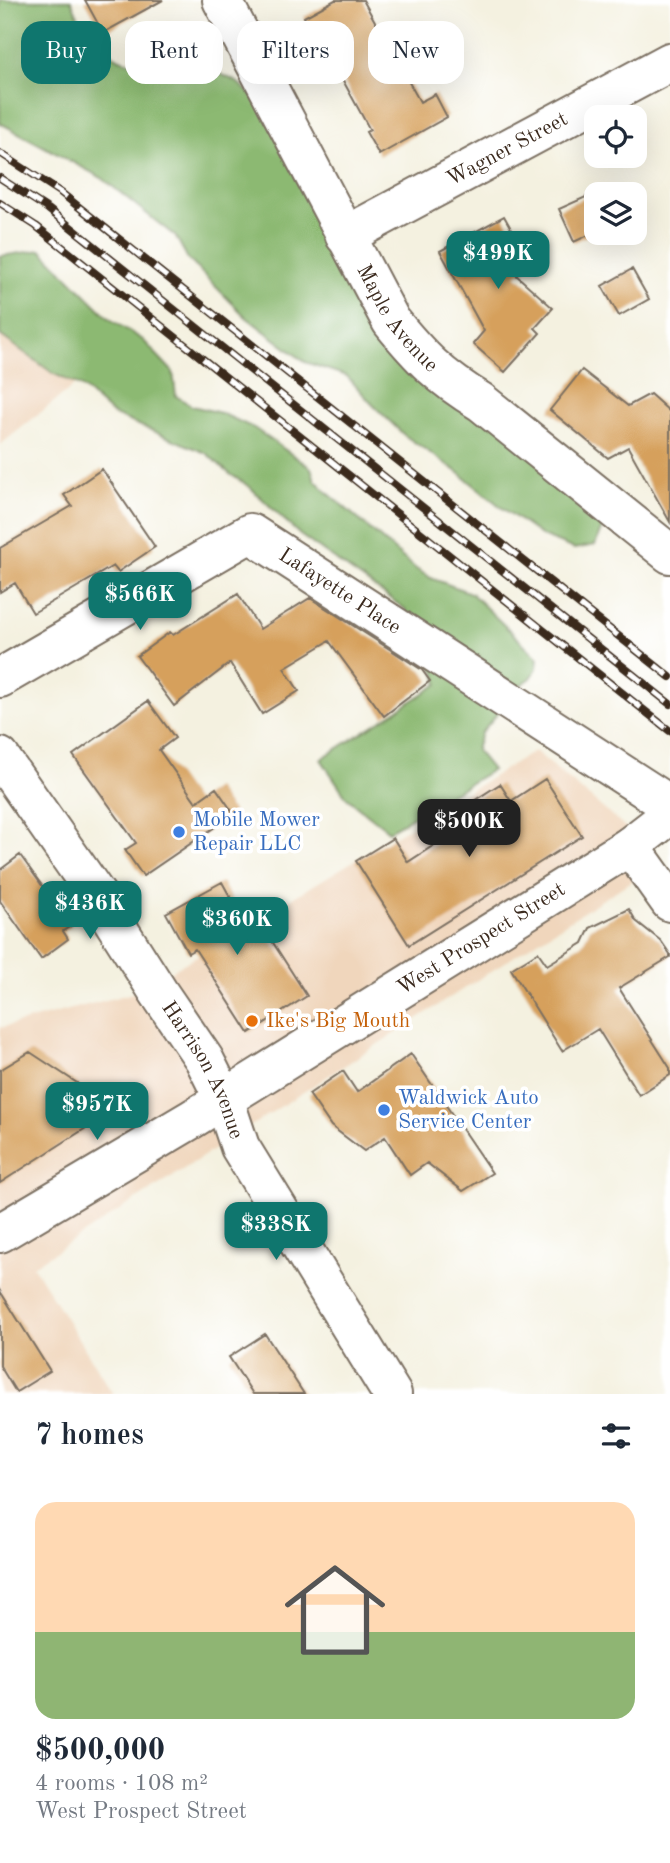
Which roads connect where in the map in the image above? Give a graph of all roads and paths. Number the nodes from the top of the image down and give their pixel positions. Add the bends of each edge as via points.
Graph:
1 (222, 0) edge
2 (670, 62) edge
3 (345, 236) junction
4 (670, 554) edge
5 (0, 678) edge
6 (0, 757) edge
7 (670, 805) edge
8 (670, 815) edge
9 (629, 846) junction
10 (670, 902) edge
11 (223, 1100) junction
12 (0, 1233) edge
13 (392, 1394) edge

1 - 3 street, Maple Avenue
2 - 3 street, Wagner Street
3 - 4 street, Maple Avenue via 391,321 417,354
5 - 7 street, Lafayette Place via 250,533
6 - 11 street, Harrison Avenue via 204,1059
8 - 9 street, West Prospect Street
9 - 10 street
9 - 11 street, West Prospect Street
11 - 12 street, West Prospect Street
11 - 13 street, Harrison Avenue via 240,1147

